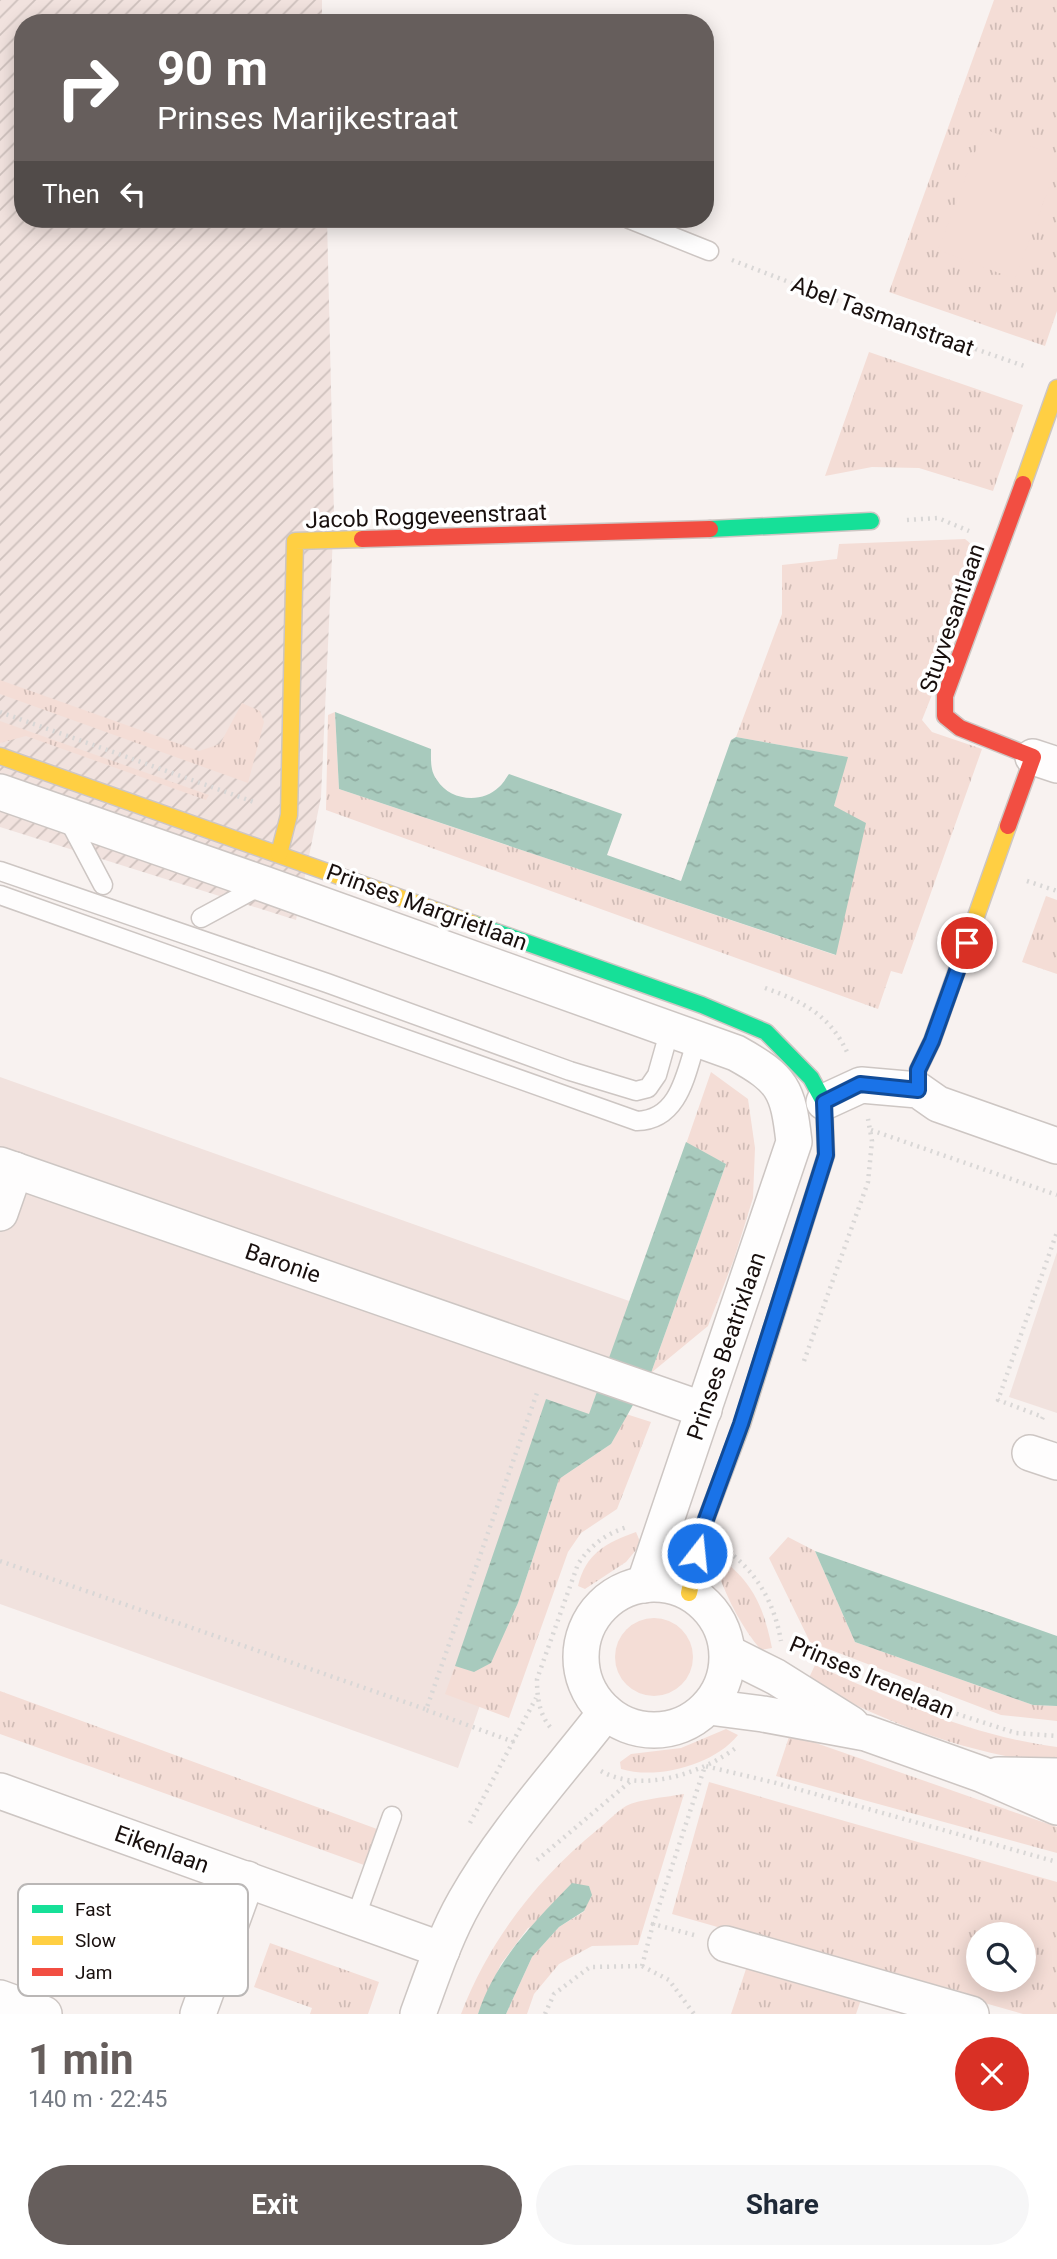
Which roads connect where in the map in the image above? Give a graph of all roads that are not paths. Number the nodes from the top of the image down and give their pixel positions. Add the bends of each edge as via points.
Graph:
1 (652, 228) edge
2 (709, 250) road end
3 (1057, 388) edge
4 (871, 521) road end
5 (0, 756) edge
6 (1045, 761) edge
7 (0, 792) edge
8 (66, 813) junction
9 (272, 869) junction
10 (0, 871) edge
11 (103, 885) dead end
12 (0, 895) edge
13 (201, 918) dead end
14 (180, 933) junction
15 (153, 953) junction
16 (684, 1034) junction
17 (918, 1090) junction
18 (807, 1103) junction
19 (1057, 1146) edge
20 (8, 1167) edge
21 (0, 1213) edge
22 (723, 1417) junction
23 (644, 1585) junction
24 (689, 1593) junction
25 (728, 1653) junction
26 (709, 1707) junction
27 (606, 1712) junction
28 (866, 1733) junction
29 (981, 1774) junction
30 (1057, 1776) edge
31 (0, 1791) edge
32 (1057, 1807) edge
33 (392, 1816) dead end
34 (247, 1879) junction
35 (245, 1884) edge
36 (355, 1919) junction
37 (726, 1944) road end
38 (442, 1950) junction
39 (205, 1996) edge
40 (0, 1998) edge
41 (44, 2014) edge
42 (198, 2014) edge
43 (418, 2014) edge
44 (971, 2014) edge

1 - 2 lane
3 - 6 street, Stuyvesantlaan via 945,695 945,716 960,728
4 - 9 street, Jacob Roggeveenstraat via 295,541 289,815
5 - 9 street, Prinses Margrietlaan
6 - 17 street, Stuyvesantlaan via 918,1070
7 - 8 street, Prinses Margrietlaan
8 - 9 street, Prinses Margrietlaan
8 - 11 lane
9 - 13 lane
9 - 16 street, Prinses Margrietlaan
9 - 18 street, Prinses Margrietlaan via 702,1005 766,1032 811,1078
10 - 14 lane
12 - 15 lane
14 - 15 lane via 166,936
14 - 16 lane via 636,1091 648,1088
15 - 16 lane via 637,1121 652,1121 678,1094
16 - 18 street, Prinses Margrietlaan via 766,1069 779,1085
17 - 18 street via 860,1084
17 - 19 street via 938,1104
18 - 22 street, Prinses Beatrixlaan
20 - 21 street, Baronie
20 - 22 street, Baronie
22 - 23 street, Prinses Beatrixlaan
22 - 24 street, Prinses Beatrixlaan
23 - 24 street
23 - 27 street via 607,1601 584,1636 584,1677
24 - 25 street via 716,1618
25 - 26 street via 722,1687
25 - 28 street, Prinses Irenelaan
26 - 27 street via 677,1727 652,1731 628,1726
26 - 28 street, Prinses Irenelaan
27 - 38 street via 510,1833 465,1901
28 - 29 street, Prinses Irenelaan
29 - 30 street, Prinses Irenelaan
29 - 32 street, Prinses Irenelaan
31 - 34 street, Eikenlaan
33 - 36 lane
34 - 35 street
34 - 36 street, Eikenlaan
36 - 38 street, Eikenlaan
37 - 44 street
38 - 43 street
39 - 42 street
40 - 41 street

